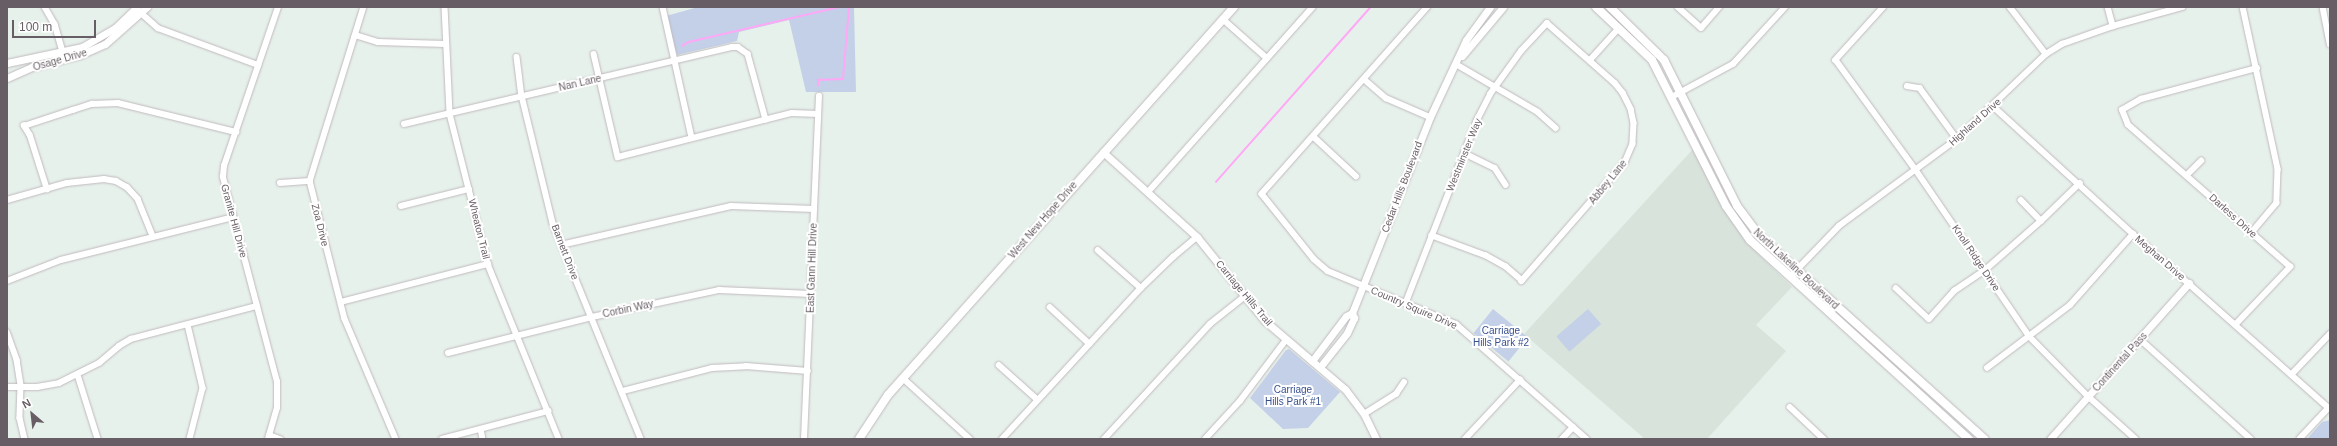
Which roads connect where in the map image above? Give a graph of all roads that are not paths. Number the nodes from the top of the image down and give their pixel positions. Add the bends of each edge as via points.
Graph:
1 (45, 7) edge
2 (147, 7) edge
3 (278, 7) edge
4 (364, 7) edge
5 (445, 7) edge
6 (663, 7) edge
7 (1234, 7) edge
8 (1313, 7) edge
9 (1428, 7) edge
10 (1490, 7) edge
11 (1503, 7) edge
12 (1596, 7) edge
13 (1610, 7) edge
14 (1678, 7) edge
15 (1719, 7) edge
16 (1884, 7) edge
17 (2010, 7) edge
18 (2108, 7) edge
19 (2182, 7) edge
20 (2243, 7) edge
21 (2323, 7) edge
22 (1782, 8) edge
23 (138, 10) edge
24 (1223, 19) junction
25 (1547, 23) joint
26 (2113, 26) junction
27 (1619, 28) junction
28 (355, 35) junction
29 (445, 44) junction
30 (2330, 44) edge
31 (594, 54) dead end
32 (2046, 54) junction
33 (64, 56) junction
34 (517, 57) dead end
35 (1267, 58) junction
36 (675, 59) junction
37 (1590, 60) junction
38 (7, 63) edge
39 (1456, 64) junction
40 (258, 65) junction
41 (2257, 68) junction
42 (7, 78) edge
43 (601, 78) junction
44 (1364, 79) junction
45 (1907, 86) dead end
46 (1495, 87) junction
47 (1681, 92) junction
48 (522, 96) junction
49 (819, 96) dead end
50 (1672, 96) junction
51 (1993, 106) junction
52 (450, 114) junction
53 (818, 114) junction
54 (1430, 117) junction
55 (766, 120) junction
56 (404, 124) dead end
57 (1556, 128) dead end
58 (236, 132) junction
59 (1313, 136) junction
60 (692, 138) junction
61 (1957, 139) junction
62 (1103, 152) junction
63 (1464, 153) junction
64 (2201, 161) dead end
65 (1916, 170) junction
66 (2187, 175) junction
67 (1356, 176) dead end
68 (310, 181) junction
69 (280, 182) dead end
70 (2080, 183) junction
71 (1506, 184) dead end
72 (469, 189) junction
73 (47, 190) junction
74 (1148, 192) junction
75 (7, 200) edge
76 (2021, 200) dead end
77 (400, 206) dead end
78 (814, 209) junction
79 (233, 217) junction
80 (2041, 221) junction
81 (2252, 233) junction
82 (2133, 234) junction
83 (153, 236) junction
84 (1432, 236) junction
85 (1197, 237) junction
86 (561, 245) junction
87 (1098, 250) dead end
88 (488, 264) junction
89 (1797, 270) junction
90 (1985, 270) junction
91 (1790, 277) junction
92 (7, 281) edge
93 (2189, 283) junction
94 (1364, 286) junction
95 (1141, 288) junction
96 (1896, 288) dead end
97 (811, 294) junction
98 (1244, 297) junction
99 (340, 302) junction
100 (1406, 302) junction
101 (257, 306) junction
102 (1050, 307) dead end
103 (1352, 313) junction
104 (592, 317) junction
105 (2236, 324) junction
106 (188, 325) junction
107 (7, 332) edge
108 (2330, 334) edge
109 (517, 336) junction
110 (2030, 337) junction
111 (2140, 339) junction
112 (1286, 340) junction
113 (1090, 344) junction
114 (448, 353) dead end
115 (1312, 361) junction
116 (999, 365) dead end
117 (1320, 367) junction
118 (1987, 368) dead end
119 (808, 372) junction
120 (2292, 374) junction
121 (78, 375) junction
122 (903, 378) junction
123 (1520, 380) junction
124 (1404, 382) dead end
125 (21, 386) junction
126 (7, 387) edge
127 (623, 392) junction
128 (2088, 396) junction
129 (1038, 400) junction
130 (1790, 407) dead end
131 (548, 411) junction
132 (1364, 414) junction
133 (1573, 427) junction
134 (481, 429) junction
135 (268, 437) edge
136 (25, 439) edge
137 (98, 439) edge
138 (190, 439) edge
139 (280, 439) edge
140 (396, 439) edge
141 (442, 439) edge
142 (483, 439) edge
143 (559, 439) edge
144 (641, 439) edge
145 (804, 439) edge
146 (859, 439) edge
147 (970, 439) edge
148 (1002, 439) edge
149 (1104, 439) edge
150 (1205, 439) edge
151 (1376, 439) edge
152 (1465, 439) edge
153 (1562, 439) edge
154 (1587, 439) edge
155 (1824, 439) edge
156 (1969, 439) edge
157 (1984, 439) edge
158 (2050, 439) edge
159 (2136, 439) edge
160 (2251, 439) edge
161 (2300, 439) edge

1 - 33 street via 55,24
2 - 23 street, Osage Drive
3 - 40 street, Granite Hill Drive
4 - 28 street
5 - 29 street, Wheaton Trail
6 - 36 street
7 - 24 main road, West New Hope Drive
8 - 35 street
9 - 44 street
10 - 39 street, Cedar Hills Boulevard via 1466,40
11 - 39 street, Cedar Hills Boulevard
12 - 27 main road, North Lakeline Boulevard
13 - 47 main road, North Lakeline Boulevard via 1657,50
14 - 15 street via 1701,28
16 - 65 street, Knoll Ridge Drive via 1836,60
17 - 32 street
18 - 26 street
19 - 26 street, Highland Drive
20 - 41 street
21 - 30 street
22 - 47 street via 1733,64
23 - 33 street, Osage Drive via 105,44
23 - 40 street via 158,28 173,35
24 - 35 street
24 - 62 main road, West New Hope Drive
25 - 37 street, Abbey Lane
25 - 46 street, Westminster Way
26 - 32 street, Highland Drive via 2062,44
27 - 37 street
27 - 50 main road, North Lakeline Boulevard via 1652,60
28 - 29 street via 378,42
28 - 68 street
29 - 52 street, Wheaton Trail
31 - 43 street
32 - 51 street, Highland Drive
33 - 38 street, Osage Drive
33 - 42 street, Osage Drive
34 - 48 street, Barnett Drive
35 - 74 street
36 - 43 street, Nan Lane
36 - 55 street, Nan Lane via 732,47 743,50 750,60
36 - 60 street
37 - 84 street, Abbey Lane via 1615,83 1628,103 1634,123 1633,144 1619,172 1522,281 1506,267 1486,256
39 - 46 street
39 - 54 street, Cedar Hills Boulevard
40 - 58 street, Granite Hill Drive
41 - 66 street, Darless Drive via 2141,99 2122,110 2128,125
41 - 81 street via 2278,169 2279,189 2277,203
43 - 48 street, Nan Lane
43 - 60 street via 618,157
44 - 54 street via 1386,98
44 - 59 street
45 - 61 street via 1920,88
46 - 57 street via 1538,112
46 - 63 street, Westminster Way via 1476,122
47 - 50 street
47 - 89 main road, North Lakeline Boulevard via 1747,222
48 - 52 street, Nan Lane
48 - 86 street, Barnett Drive
49 - 53 street, East Gann Hill Drive
50 - 91 main road, North Lakeline Boulevard via 1726,206 1740,228
51 - 61 street, Highland Drive
51 - 70 street, Meghan Drive
52 - 56 street, Nan Lane
52 - 72 street, Wheaton Trail
53 - 55 street via 792,113
53 - 78 street, East Gann Hill Drive
54 - 94 street, Cedar Hills Boulevard
55 - 60 street
58 - 73 street via 118,103 92,104 24,126 30,136
58 - 79 street, Granite Hill Drive via 223,177
59 - 67 street
59 - 94 street, Country Squire Drive via 1262,194 1314,259 1328,271
61 - 65 street, Highland Drive
62 - 74 street, Carriage Hills Trail
62 - 122 main road, West New Hope Drive
63 - 71 street via 1495,168
63 - 84 street, Westminster Way
64 - 66 street
65 - 89 street, Highland Drive via 1839,226
65 - 90 street, Knoll Ridge Drive
66 - 81 street, Darless Drive
68 - 69 street
68 - 99 street, Zoa Drive
70 - 80 street
70 - 82 street, Meghan Drive
72 - 77 street
72 - 88 street, Wheaton Trail
73 - 75 street
73 - 83 street via 84,180 104,178 116,181 128,187 138,199
74 - 85 street, Carriage Hills Trail
76 - 80 street
78 - 86 street via 731,206
78 - 97 street, East Gann Hill Drive
79 - 83 street
79 - 101 street, Granite Hill Drive
80 - 90 street
81 - 105 street, Darless Drive via 2290,267
82 - 93 street, Meghan Drive
82 - 110 street via 2070,305
83 - 92 street via 61,260
84 - 100 street, Westminster Way
85 - 95 street via 1173,256
85 - 98 street, Carriage Hills Trail
86 - 104 street, Barnett Drive
87 - 95 street
88 - 99 street
88 - 109 street, Wheaton Trail
89 - 91 street, Highland Drive
89 - 157 main road, North Lakeline Boulevard
90 - 96 street via 1954,291 1930,319
90 - 110 street, Knoll Ridge Drive
91 - 156 main road, North Lakeline Boulevard
93 - 105 street, Meghan Drive
93 - 111 street, Continental Pass
94 - 100 street, Country Squire Drive
94 - 103 street, Cedar Hills Boulevard
95 - 113 street
97 - 104 street, Corbin Way via 720,290
97 - 119 street, East Gann Hill Drive
98 - 112 street, Carriage Hills Trail
98 - 149 street via 1210,324
99 - 140 street, Zoa Drive
100 - 123 street, Country Squire Drive via 1456,324
101 - 106 street
101 - 135 street, Granite Hill Drive via 279,395
102 - 113 street
103 - 115 street, Cedar Hills Boulevard via 1346,316
103 - 117 street, Cedar Hills Boulevard via 1354,318 1347,333
104 - 109 street, Corbin Way
104 - 127 street, Barnett Drive
105 - 120 street, Meghan Drive
106 - 121 street via 131,339
106 - 138 street via 203,388
107 - 125 street via 17,360
108 - 120 street
109 - 114 street, Corbin Way
109 - 131 street, Wheaton Trail
110 - 118 street
110 - 128 street, Knoll Ridge Drive
111 - 128 street, Continental Pass
111 - 160 street
112 - 115 street, Carriage Hills Trail
112 - 150 street via 1240,401
113 - 129 street
115 - 117 street, Carriage Hills Trail
116 - 129 street
117 - 132 street, Carriage Hills Trail via 1345,389
119 - 127 street via 746,366 712,368
119 - 145 street, East Gann Hill Drive
120 - 161 street, Meghan Drive via 2329,408
121 - 125 street via 59,383 37,387
121 - 137 street
122 - 146 main road, West New Hope Drive via 888,395
122 - 147 street
123 - 133 street, Country Squire Drive
123 - 152 street
124 - 132 street via 1396,394
125 - 126 street
125 - 136 street via 20,418
127 - 144 street, Barnett Drive
128 - 158 street, Continental Pass
128 - 159 street, Knoll Ridge Drive
129 - 148 street
130 - 155 street
131 - 134 street
131 - 143 street, Wheaton Trail
132 - 151 street, Carriage Hills Trail
133 - 153 street
133 - 154 street, Country Squire Drive
134 - 141 street
134 - 142 street
135 - 139 street

